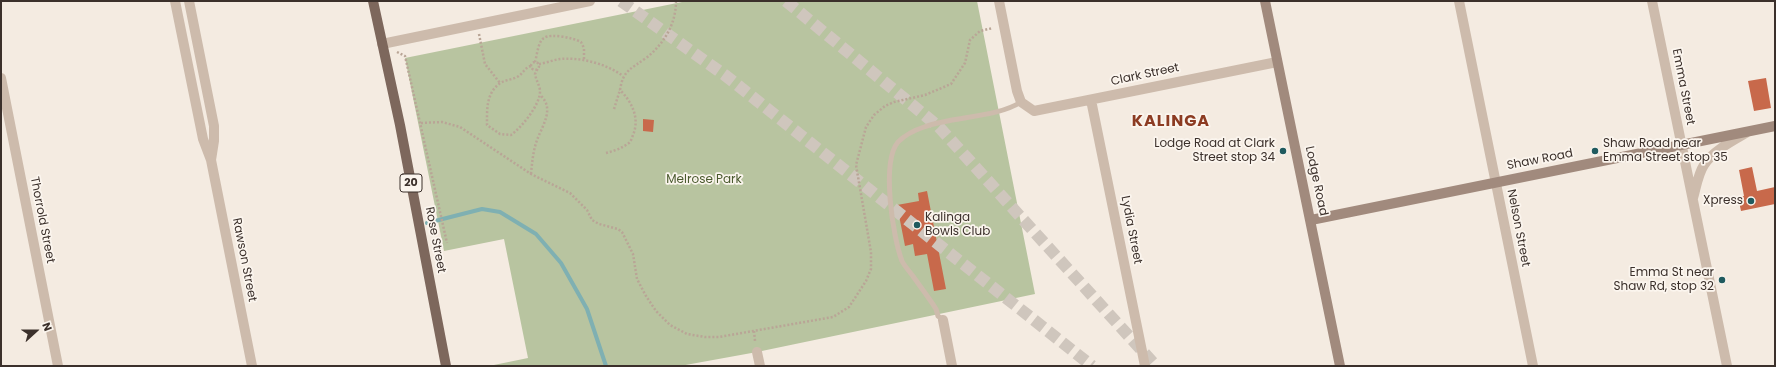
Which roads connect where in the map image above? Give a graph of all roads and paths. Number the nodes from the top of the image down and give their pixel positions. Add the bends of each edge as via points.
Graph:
1 (175, 1) edge
2 (189, 1) edge
3 (373, 1) edge
4 (590, 1) edge
5 (676, 1) edge
6 (999, 1) edge
7 (1266, 1) edge
8 (1459, 1) edge
9 (1652, 1) edge
10 (477, 24) junction
11 (1004, 26) junction
12 (382, 44) junction
13 (584, 61) junction
14 (536, 62) junction
15 (1277, 62) junction
16 (539, 64) junction
17 (532, 66) junction
18 (538, 68) junction
19 (623, 76) junction
20 (1, 78) edge
21 (500, 83) junction
22 (620, 90) junction
23 (540, 95) junction
24 (1091, 100) junction
25 (1021, 102) junction
26 (614, 109) dead end
27 (421, 123) junction
28 (1775, 126) edge
29 (1746, 133) junction
30 (1682, 145) junction
31 (606, 153) dead end
32 (211, 160) junction
33 (531, 174) junction
34 (1496, 182) junction
35 (1693, 200) junction
36 (1311, 220) junction
37 (448, 243) dead end
38 (943, 320) joint
39 (757, 352) dead end
40 (58, 366) edge
41 (252, 366) edge
42 (446, 366) edge
43 (760, 366) edge
44 (952, 366) edge
45 (1146, 366) edge
46 (1340, 366) edge
47 (1533, 366) edge
48 (1727, 366) edge

1 - 32 street, Rawson Street via 203,139
2 - 32 street, Rawson Street via 214,126
3 - 12 main road, Rose Street / 20
4 - 10 street
5 - 19 path via 675,14 667,35 647,57 631,67
6 - 11 street
7 - 15 street, Lodge Road
8 - 34 street, Nelson Street
9 - 30 street, Emma Street
10 - 12 street
10 - 21 path via 485,64
11 - 25 street
11 - 33 path via 975,34 970,40 965,63 950,84 925,95 885,106 874,115 866,127 856,165 871,252 871,269 849,307 833,317 719,337 687,334 656,312 637,278 633,254 622,232 598,224 570,193
12 - 27 path via 405,56
12 - 42 main road, Rose Street / 20
13 - 14 path via 584,48 581,42 550,36 541,41
13 - 16 path via 561,59
13 - 19 path via 613,69
14 - 16 path
14 - 17 path via 532,63
15 - 24 street, Clark Street
15 - 36 street, Lodge Road
16 - 18 path
17 - 18 path via 533,69
17 - 21 path via 512,80
18 - 23 path via 535,74
19 - 22 path
20 - 40 street, Thorrold Street
21 - 23 path via 490,95 487,108 487,125 500,134 511,135 520,129
22 - 26 path
22 - 31 path via 634,110 635,129 630,142
23 - 33 path via 548,110 536,145
24 - 25 street, Clark Street via 1034,111
24 - 45 street, Lydia Street
25 - 38 lane via 1011,108 956,118 918,129 898,143 892,156 889,187 896,237 903,263
27 - 33 path via 442,122 460,127
27 - 37 path
28 - 29 street, Shaw Road
29 - 30 street, Shaw Road
29 - 35 street via 1711,157 1704,166
30 - 34 street, Shaw Road
30 - 35 street, Emma Street
32 - 41 street, Rawson Street
34 - 36 street, Shaw Road
34 - 47 street, Nelson Street
35 - 48 street, Emma Street
36 - 46 street, Lodge Road
38 - 44 street
39 - 43 street

